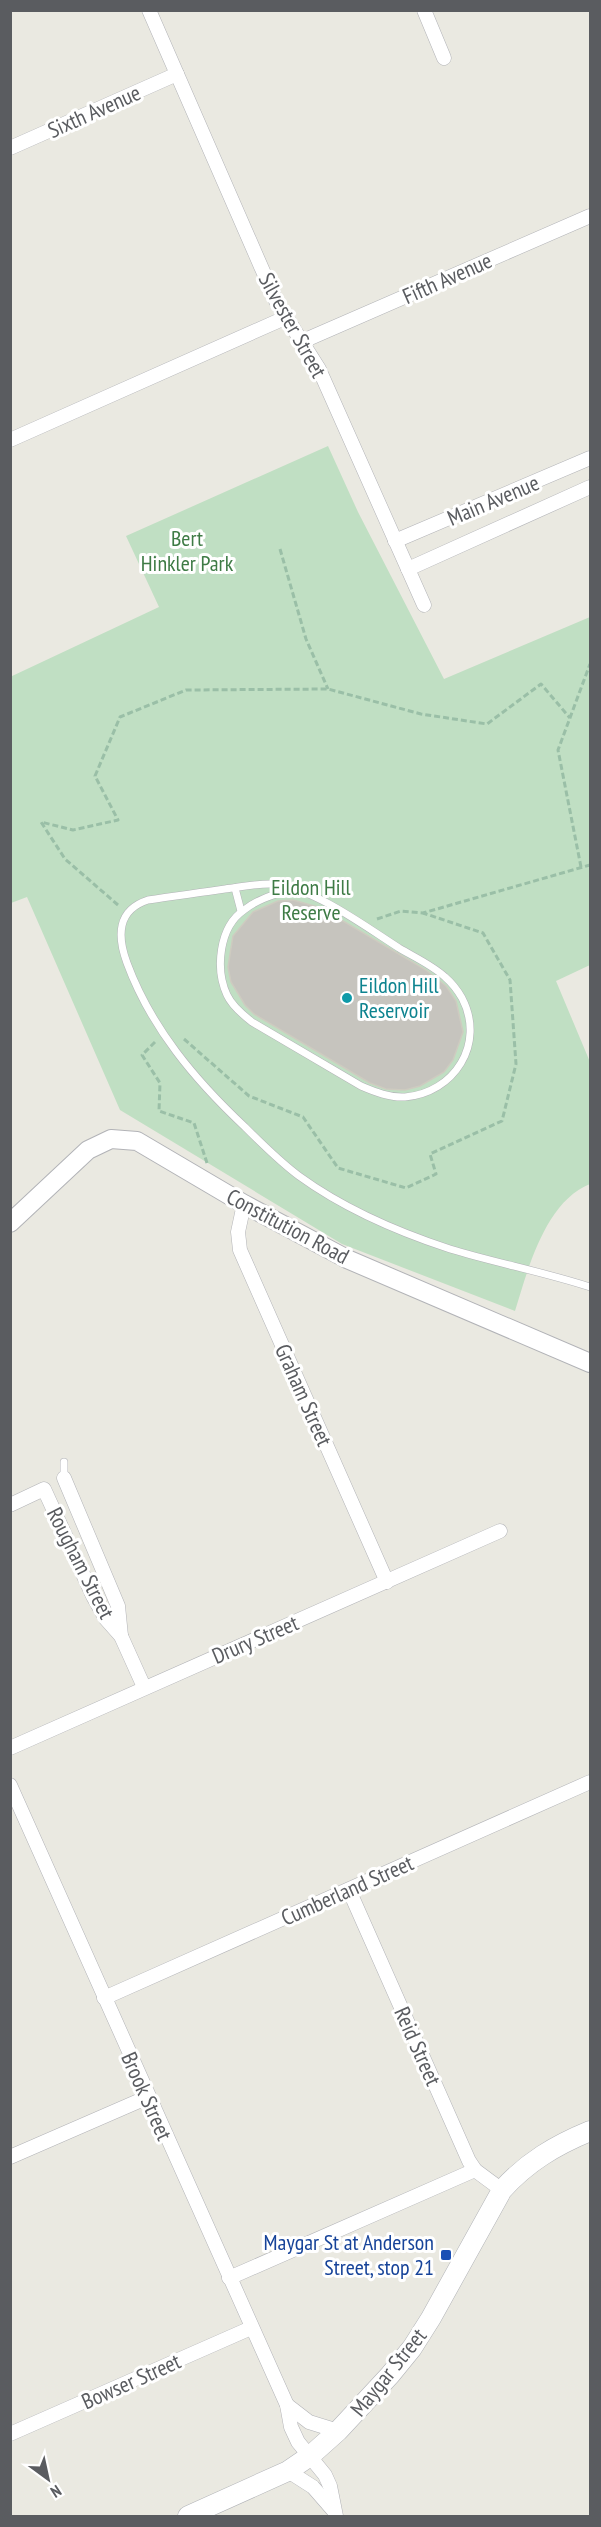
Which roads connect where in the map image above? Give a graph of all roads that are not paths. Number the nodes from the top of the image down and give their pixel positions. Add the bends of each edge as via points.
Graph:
1 (149, 10) edge
2 (424, 10) edge
3 (444, 58) dead end
4 (177, 74) junction
5 (10, 148) edge
6 (591, 216) edge
7 (287, 317) junction
8 (303, 341) junction
9 (10, 440) edge
10 (591, 458) edge
11 (591, 487) edge
12 (395, 541) junction
13 (408, 569) junction
14 (424, 605) dead end
15 (235, 888) junction
16 (295, 888) junction
17 (241, 911) junction
18 (244, 1204) junction
19 (10, 1223) edge
20 (591, 1287) edge
21 (591, 1363) edge
22 (64, 1462) dead end
23 (64, 1478) joint
24 (10, 1504) edge
25 (500, 1531) dead end
26 (387, 1582) junction
27 (122, 1636) junction
28 (144, 1687) junction
29 (10, 1748) edge
30 (590, 1783) edge
31 (10, 1785) edge
32 (349, 1890) junction
33 (104, 1998) junction
34 (148, 2097) junction
35 (591, 2131) edge
36 (10, 2157) edge
37 (475, 2170) junction
38 (502, 2190) junction
39 (229, 2278) junction
40 (251, 2328) junction
41 (287, 2405) junction
42 (338, 2431) junction
43 (10, 2434) edge
44 (310, 2456) junction
45 (288, 2471) junction
46 (334, 2513) edge
47 (188, 2517) edge

1 - 4 street, Silvester Street
2 - 3 street
4 - 5 street, Sixth Avenue
4 - 7 street, Silvester Street via 276,301
6 - 8 street, Fifth Avenue
7 - 8 street, Silvester Street
7 - 9 street
8 - 12 street, Silvester Street
10 - 12 street, Main Avenue
11 - 13 street, Main Avenue
12 - 13 street, Silvester Street
13 - 14 street, Silvester Street
15 - 16 lane via 274,884
15 - 17 lane
15 - 20 lane via 148,900 126,913 121,927 122,951 131,974 163,1034 212,1095 298,1175 335,1199 449,1249
16 - 17 lane via 266,897
16 - 17 lane via 344,913 444,976 462,999 471,1031 468,1049 453,1074 436,1089 402,1098 380,1094 252,1022 238,1010 227,996 221,961 222,943
18 - 19 street, Constitution Road via 137,1141 111,1139 88,1150
18 - 21 street, Constitution Road via 347,1259
18 - 26 street, Graham Street via 238,1232 240,1250
22 - 23 lane, Rougham Street
23 - 27 street, Rougham Street via 118,1606
24 - 27 street, Rougham Street via 45,1484 100,1610
25 - 26 street, Drury Street
26 - 28 street, Drury Street
27 - 28 street, Rougham Street
28 - 29 street, Drury Street
30 - 32 street, Cumberland Street
31 - 33 street, Brook Street
32 - 33 street, Cumberland Street
32 - 37 street, Reid Street
33 - 34 street, Brook Street
34 - 36 street
34 - 39 street, Brook Street
35 - 38 main road, Maygar Street via 537,2158
37 - 38 street, Reid Street
37 - 39 street
38 - 42 main road, Maygar Street via 412,2348
39 - 40 street, Brook Street
40 - 41 street, Brook Street
40 - 43 street, Bowser Street
41 - 42 street, Brook Street via 309,2422
41 - 44 street, Brook Street via 291,2427
42 - 44 main road, Maygar Street
44 - 45 main road, Maygar Street
44 - 46 street, Brook Street via 323,2470 330,2486
45 - 46 street, Brook Street via 313,2487
45 - 47 main road, Maygar Street

